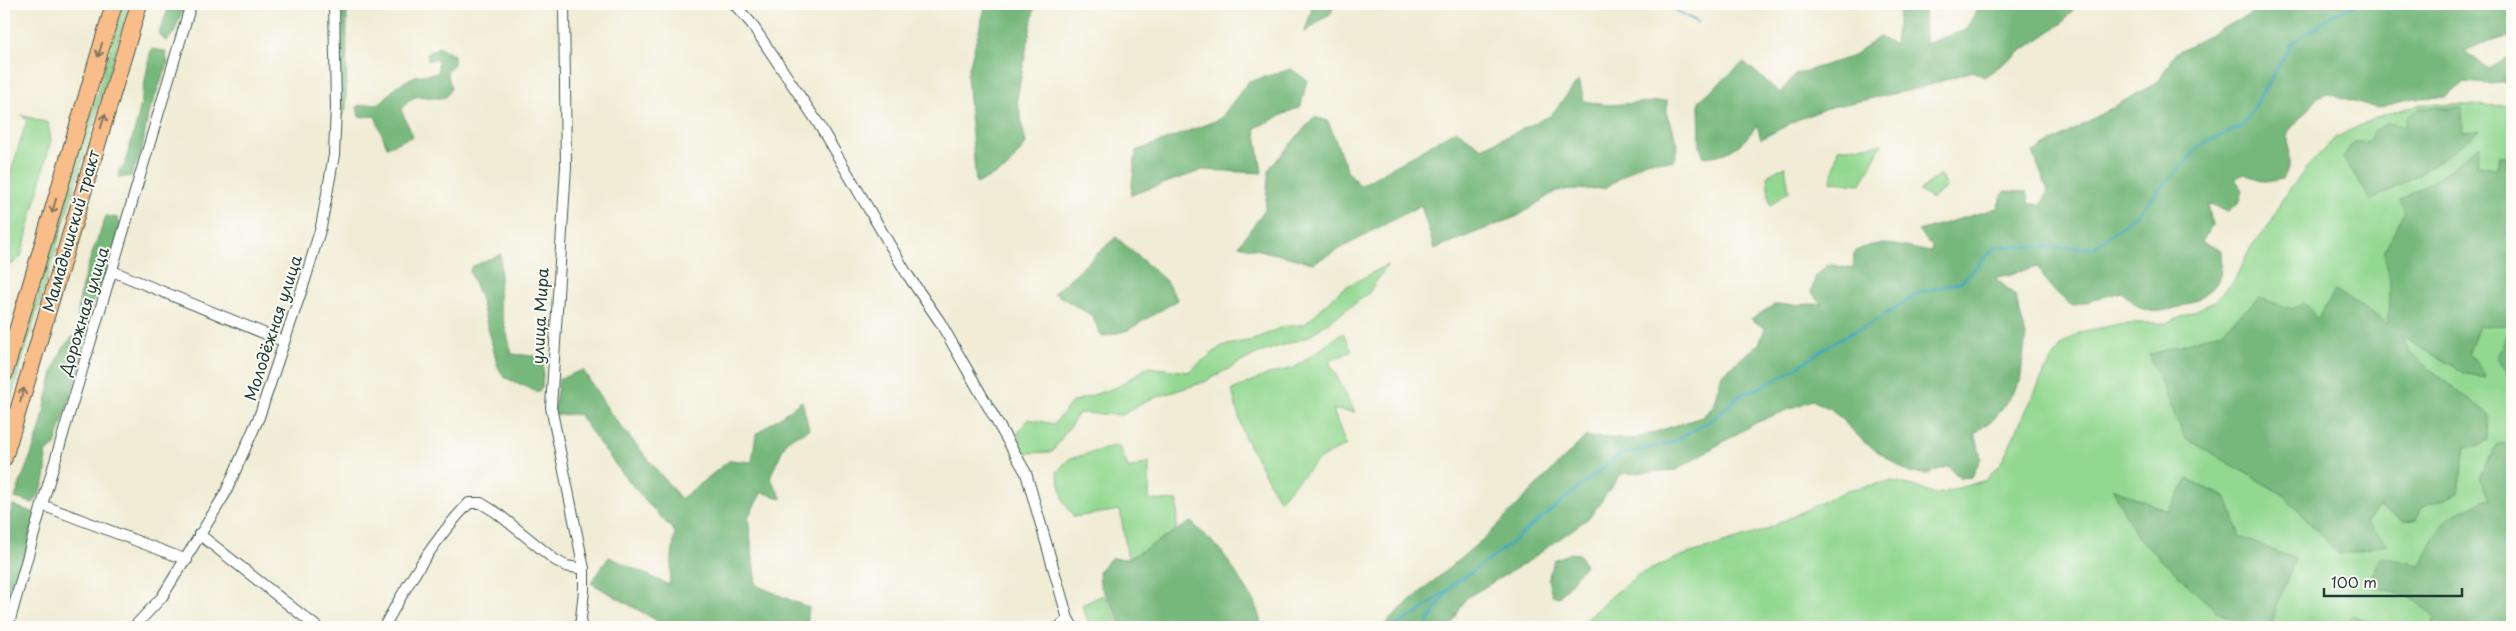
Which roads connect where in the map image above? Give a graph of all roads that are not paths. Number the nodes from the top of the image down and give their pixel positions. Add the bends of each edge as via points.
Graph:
1 (114, 4) edge
2 (140, 4) edge
3 (191, 4) edge
4 (334, 4) edge
5 (564, 4) edge
6 (734, 4) edge
7 (112, 271) junction
8 (284, 341) junction
9 (4, 375) edge
10 (4, 458) edge
11 (42, 505) junction
12 (199, 534) junction
13 (186, 560) junction
14 (584, 569) junction
15 (1070, 623) edge
16 (8, 627) edge
17 (134, 627) edge
18 (317, 627) edge
19 (384, 627) edge
20 (580, 627) edge
21 (1059, 627) edge

1 -> 9 main road, Мамадышский тракт
10 -> 2 main road, Мамадышский тракт
3 - 7 street, Дорожная улица
4 - 8 street, Молодёжная улица via 334,155 322,227
5 - 14 street, улица Мира via 566,167 552,407
6 - 15 street via 751,23 818,123 907,274 940,322 1026,473
7 - 8 street
7 - 11 street, Дорожная улица
8 - 12 street, Молодёжная улица via 252,433 225,494
11 - 13 street
11 - 16 street, Дорожная улица
12 - 13 street, Молодёжная улица
12 - 18 street
13 - 17 street, Молодёжная улица via 162,597
14 - 19 street via 566,566 556,560 481,503 468,503 451,521 407,585
14 - 20 street, улица Мира
15 - 21 street

